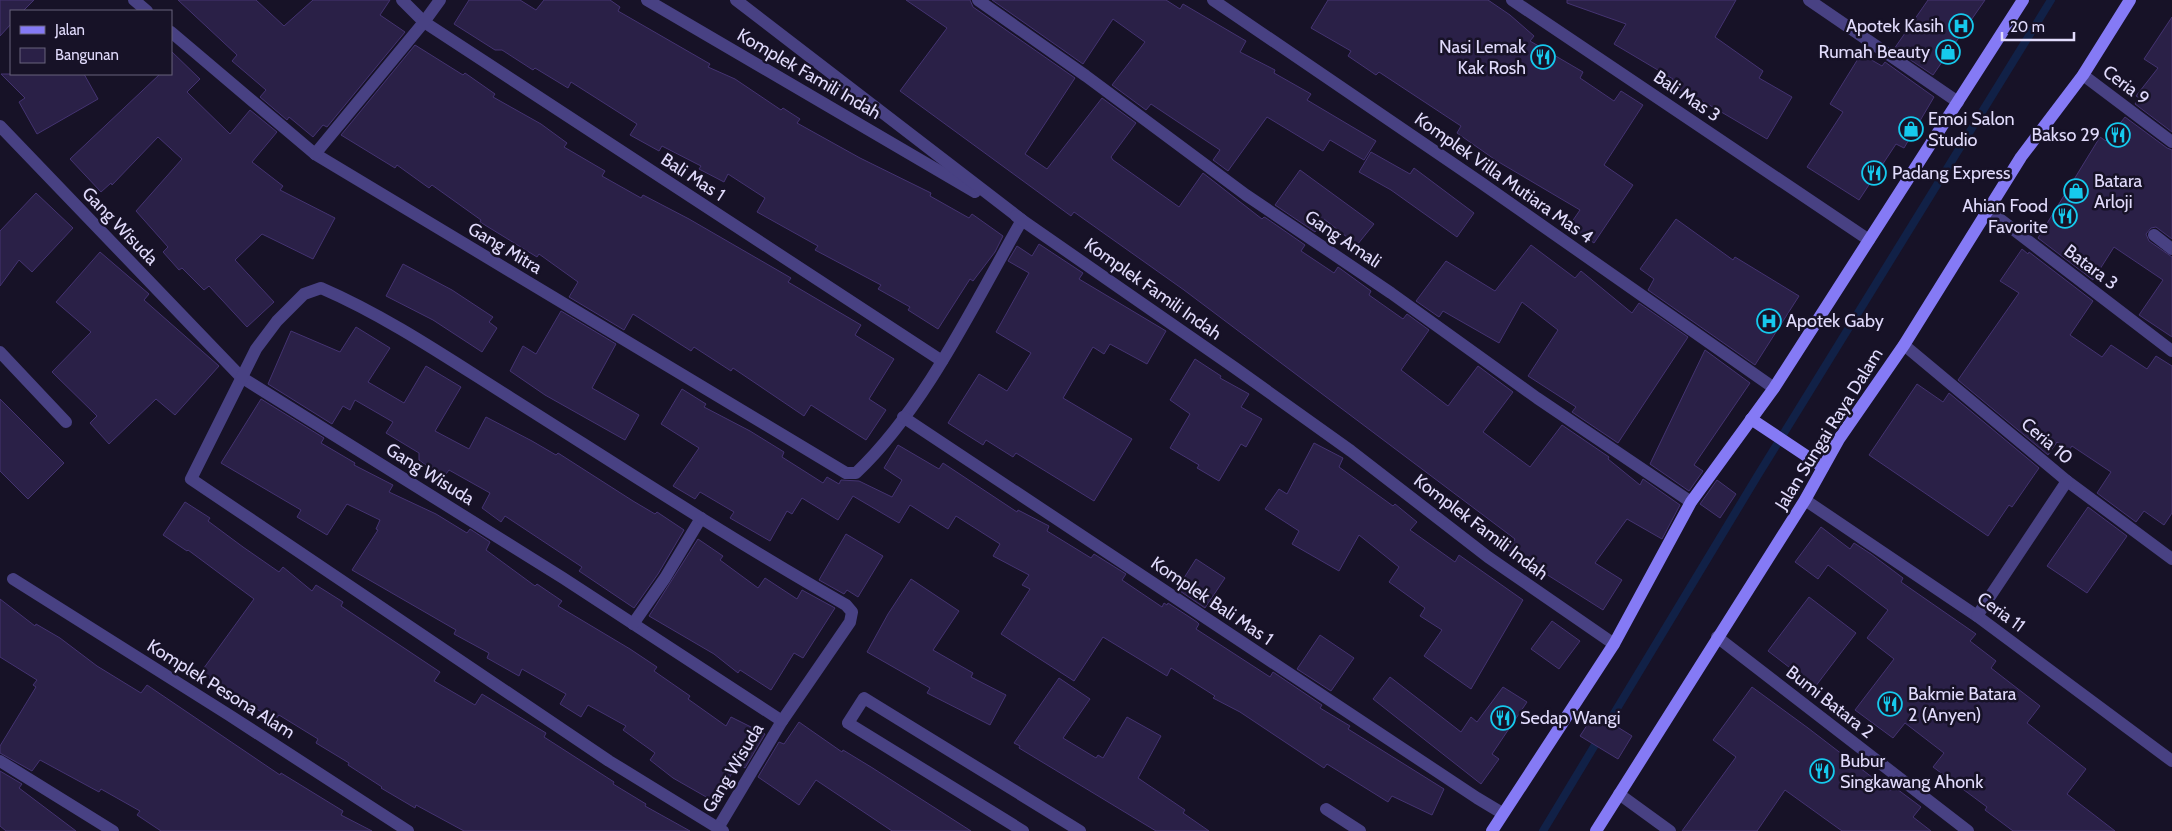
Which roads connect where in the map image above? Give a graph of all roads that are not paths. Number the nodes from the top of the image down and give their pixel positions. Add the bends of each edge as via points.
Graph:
1 (134, 0) edge
2 (402, 0) edge
3 (440, 0) edge
4 (647, 0) edge
5 (736, 0) edge
6 (978, 0) edge
7 (1213, 0) edge
8 (1512, 0) edge
9 (1809, 0) edge
10 (2023, 0) edge
11 (2130, 0) edge
12 (146, 10) edge
13 (424, 22) junction
14 (172, 33) edge
15 (2083, 74) junction
16 (1958, 102) junction
17 (0, 126) edge
18 (2172, 142) edge
19 (315, 154) junction
20 (1988, 210) junction
21 (1022, 220) junction
22 (2154, 235) dead end
23 (1870, 240) junction
24 (2172, 249) edge
25 (1904, 345) junction
26 (2172, 351) edge
27 (0, 352) edge
28 (942, 361) junction
29 (241, 377) junction
30 (1774, 388) junction
31 (904, 417) junction
32 (1751, 419) junction
33 (66, 422) dead end
34 (1823, 467) junction
35 (2067, 481) junction
36 (1805, 500) junction
37 (1692, 502) junction
38 (701, 518) junction
39 (2172, 559) edge
40 (13, 579) dead end
41 (1977, 616) junction
42 (633, 624) junction
43 (1717, 637) junction
44 (1614, 644) junction
45 (782, 722) junction
46 (0, 761) edge
47 (2172, 761) edge
48 (1619, 794) junction
49 (1326, 809) dead end
50 (1502, 813) junction
51 (720, 829) edge
52 (112, 831) edge
53 (408, 831) edge
54 (1023, 831) edge
55 (1080, 831) edge
56 (1360, 831) edge
57 (1492, 831) edge
58 (1596, 831) edge
59 (1670, 831) edge
60 (1968, 831) edge

1 - 12 street
2 - 13 street, Bali Mas 1
3 - 13 street
4 - 21 street, Komplek Famili Indah
5 - 21 street
6 - 37 street, Gang Amali via 1246,195
7 - 30 street, Komplek Villa Mutiara Mas 4
8 - 23 street, Bali Mas 3
9 - 16 street
10 - 16 street
11 - 15 street, Jalan Sungai Raya Dalam
13 - 19 street
13 - 28 street, Bali Mas 1
14 - 19 street, Gang Mitra
15 - 18 street, Ceria 9
15 - 20 street, Jalan Sungai Raya Dalam via 2021,158
16 - 23 street
17 - 29 street, Gang Wisuda
19 - 31 street, Gang Mitra via 846,472 856,472 875,454
20 - 25 street, Jalan Sungai Raya Dalam
20 - 26 street, Batara 3
21 - 28 street
21 - 44 street, Komplek Famili Indah via 1351,451 1488,557
22 - 24 street
23 - 30 street
25 - 34 street, Jalan Sungai Raya Dalam
25 - 35 street, Ceria 10
27 - 33 street
28 - 31 street
29 - 38 street via 256,349 277,321 304,294 322,288 358,304 443,354
29 - 42 street, Gang Wisuda
29 - 51 street via 190,479 609,761
30 - 32 street
31 - 50 street, Komplek Bali Mas 1
32 - 34 street
32 - 37 street
34 - 36 street, Jalan Sungai Raya Dalam
35 - 39 street, Ceria 10
35 - 41 street
36 - 41 street, Ceria 11
36 - 43 street, Jalan Sungai Raya Dalam
37 - 44 street
38 - 42 street
38 - 45 street via 772,564 846,605 852,612 850,622
40 - 53 street, Komplek Pesona Alam
41 - 47 street, Ceria 11
42 - 45 street, Gang Wisuda
43 - 48 street, Jalan Sungai Raya Dalam
43 - 60 street, Bumi Batara 2
44 - 50 street
45 - 51 street, Gang Wisuda
46 - 52 street
48 - 58 street, Jalan Sungai Raya Dalam
48 - 59 street
49 - 56 street
50 - 57 street
54 - 55 street via 848,724 864,698

